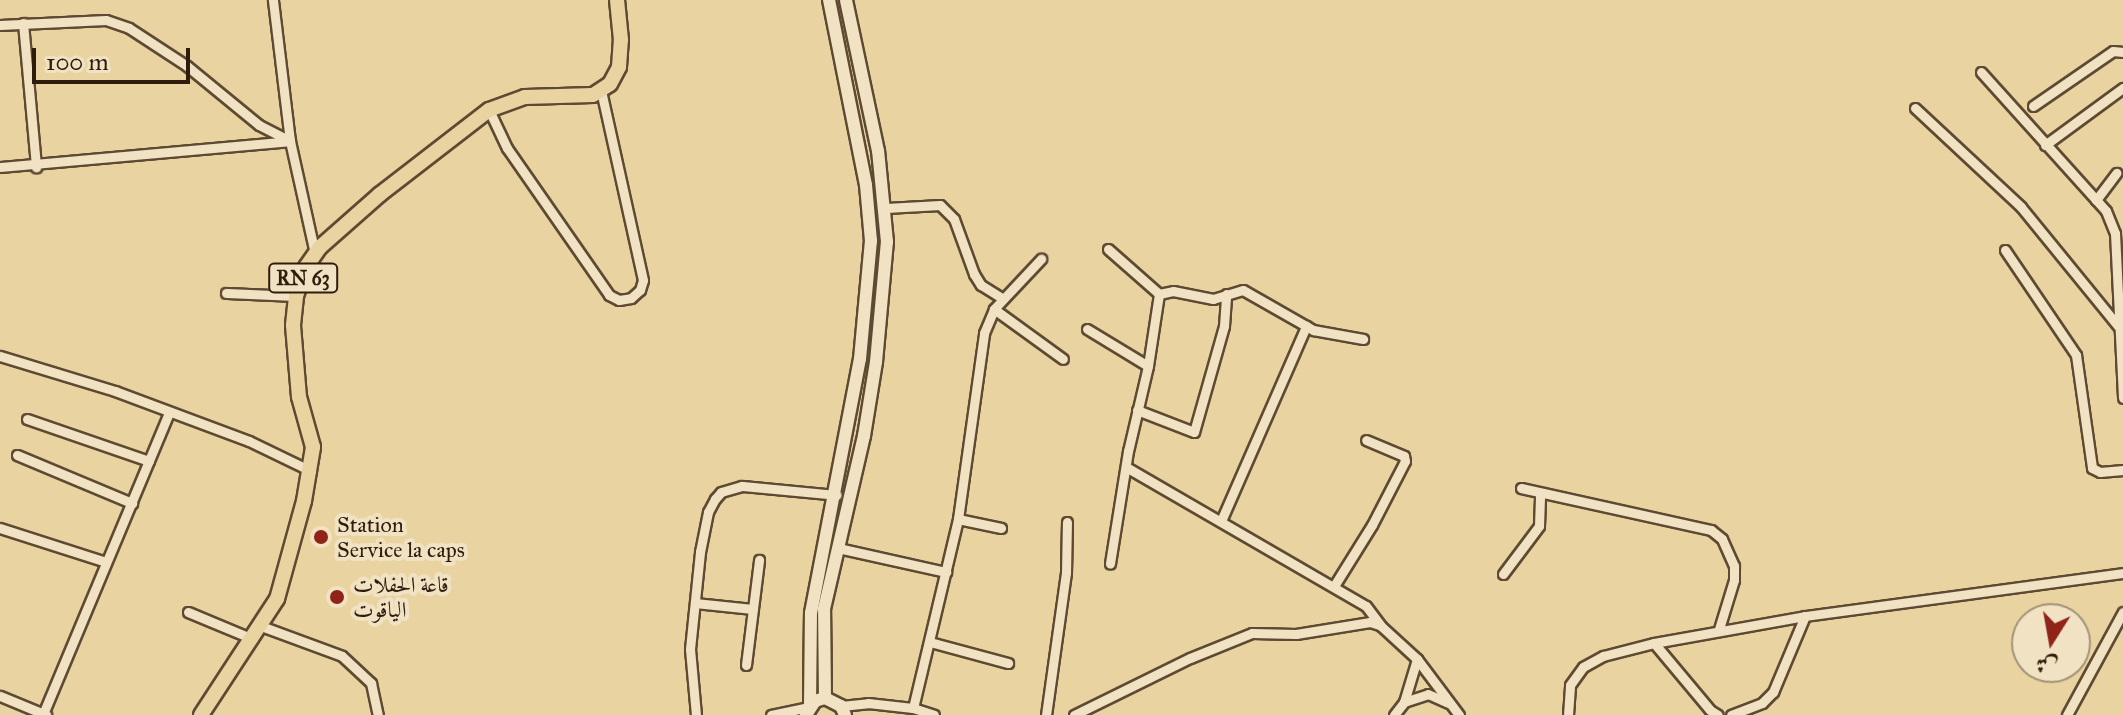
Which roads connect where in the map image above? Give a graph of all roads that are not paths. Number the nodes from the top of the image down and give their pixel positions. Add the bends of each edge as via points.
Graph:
1 (273, 0) edge
2 (617, 0) edge
3 (829, 0) edge
4 (846, 0) edge
5 (23, 23) junction
6 (0, 25) edge
7 (2123, 52) edge
8 (1981, 72) dead end
9 (2123, 88) edge
10 (601, 90) junction
11 (2033, 106) dead end
12 (1915, 108) dead end
13 (489, 110) junction
14 (290, 141) junction
15 (2045, 145) junction
16 (0, 167) edge
17 (36, 167) junction
18 (2116, 173) dead end
19 (2096, 200) junction
20 (868, 202) junction
21 (886, 204) junction
22 (1108, 249) dead end
23 (2005, 250) dead end
24 (315, 254) junction
25 (1041, 259) dead end
26 (226, 293) dead end
27 (1159, 294) junction
28 (1226, 294) junction
29 (296, 296) junction
30 (1003, 299) junction
31 (994, 309) junction
32 (1306, 326) junction
33 (2118, 326) junction
34 (1087, 329) dead end
35 (1363, 339) dead end
36 (0, 356) edge
37 (1063, 359) dead end
38 (1148, 366) junction
39 (2123, 398) edge
40 (1137, 410) junction
41 (169, 413) junction
42 (27, 419) dead end
43 (1366, 440) dead end
44 (17, 455) dead end
45 (149, 461) junction
46 (1126, 467) junction
47 (2123, 470) edge
48 (311, 471) junction
49 (1521, 488) dead end
50 (1540, 493) junction
51 (837, 495) junction
52 (132, 503) junction
53 (958, 519) junction
54 (1221, 521) junction
55 (1067, 522) dead end
56 (0, 528) edge
57 (1001, 528) dead end
58 (838, 548) junction
59 (759, 560) dead end
60 (106, 562) junction
61 (1110, 564) dead end
62 (946, 572) junction
63 (2123, 573) edge
64 (1503, 574) dead end
65 (1334, 586) junction
66 (695, 603) junction
67 (753, 609) junction
68 (188, 612) dead end
69 (2123, 612) edge
70 (1805, 616) junction
71 (1381, 626) junction
72 (1719, 629) junction
73 (257, 633) junction
74 (930, 642) junction
75 (1654, 643) junction
76 (1417, 659) junction
77 (1008, 663) dead end
78 (746, 665) dead end
79 (0, 696) edge
80 (825, 698) junction
81 (1404, 702) junction
82 (913, 708) junction
83 (808, 709) edge
84 (843, 710) edge
85 (1456, 710) edge
86 (44, 715) edge
87 (201, 715) edge
88 (378, 715) edge
89 (696, 715) edge
90 (771, 715) edge
91 (934, 715) edge
92 (1046, 715) edge
93 (1074, 715) edge
94 (1394, 715) edge
95 (1568, 715) edge
96 (1718, 715) edge
97 (1731, 715) edge
98 (2067, 715) edge

1 - 14 street
2 - 10 main road via 619,67
3 - 20 main road
4 - 21 main road
5 - 6 street
5 - 14 street via 106,20 129,28 187,66 259,125
5 - 17 street
7 - 11 street via 2113,51
8 - 15 street
9 - 15 street
10 - 13 main road, RN 63 via 593,95 525,97
10 - 13 street via 643,280 631,298 609,295 507,148
12 - 33 street via 2021,207
13 - 24 main road, RN 63 via 379,195
14 - 17 street
14 - 24 street
15 - 19 street
16 - 17 street
18 - 19 street
19 - 33 street via 2115,233
20 - 21 main road
20 - 51 main road via 868,308
21 - 30 street via 940,205 954,219 981,285
21 - 58 main road via 886,274 876,362
22 - 27 street
23 - 47 street via 2076,355 2092,468
24 - 29 main road, RN 63
25 - 30 street
26 - 29 street
27 - 28 street via 1173,291 1213,299
27 - 38 street
28 - 32 street via 1243,290
28 - 40 street via 1224,326 1194,432
29 - 48 main road, RN 63 via 293,358 313,447
30 - 31 street
31 - 37 street
31 - 53 street via 984,333
32 - 35 street
32 - 54 street
33 - 39 street
34 - 38 street
36 - 41 street
38 - 40 street
40 - 46 street
41 - 45 street
41 - 48 street via 249,441
42 - 45 street
43 - 65 street via 1405,461
44 - 52 street
45 - 52 street
46 - 54 street
46 - 61 street
48 - 73 main road, RN 63 via 277,599
49 - 50 street
50 - 64 street via 1539,526
50 - 72 street via 1711,530 1722,539 1734,566
51 - 66 street via 742,486 721,492 708,512
51 - 83 main road via 811,613
52 - 60 street
53 - 57 street
53 - 62 street
54 - 65 street
55 - 92 street via 1066,573
56 - 60 street
58 - 62 street
58 - 80 main road via 824,609
59 - 67 street
60 - 86 street
62 - 74 street
63 - 70 street
65 - 71 street via 1366,606
66 - 67 street
66 - 89 street via 690,649
67 - 78 street
68 - 73 street
69 - 98 street
70 - 72 street
70 - 97 street via 1773,692 1762,703
71 - 76 street
71 - 93 street via 1370,622 1296,634 1252,633
72 - 75 street
73 - 87 main road, RN 63
73 - 88 street via 342,656 371,683
74 - 77 street
74 - 82 street
75 - 95 street via 1603,656 1583,667 1570,685
75 - 96 street
76 - 81 street
76 - 85 street
79 - 86 street
80 - 83 main road
80 - 84 main road
81 - 85 street via 1428,694
81 - 94 street
82 - 84 street via 868,703
82 - 91 street
83 - 90 street

